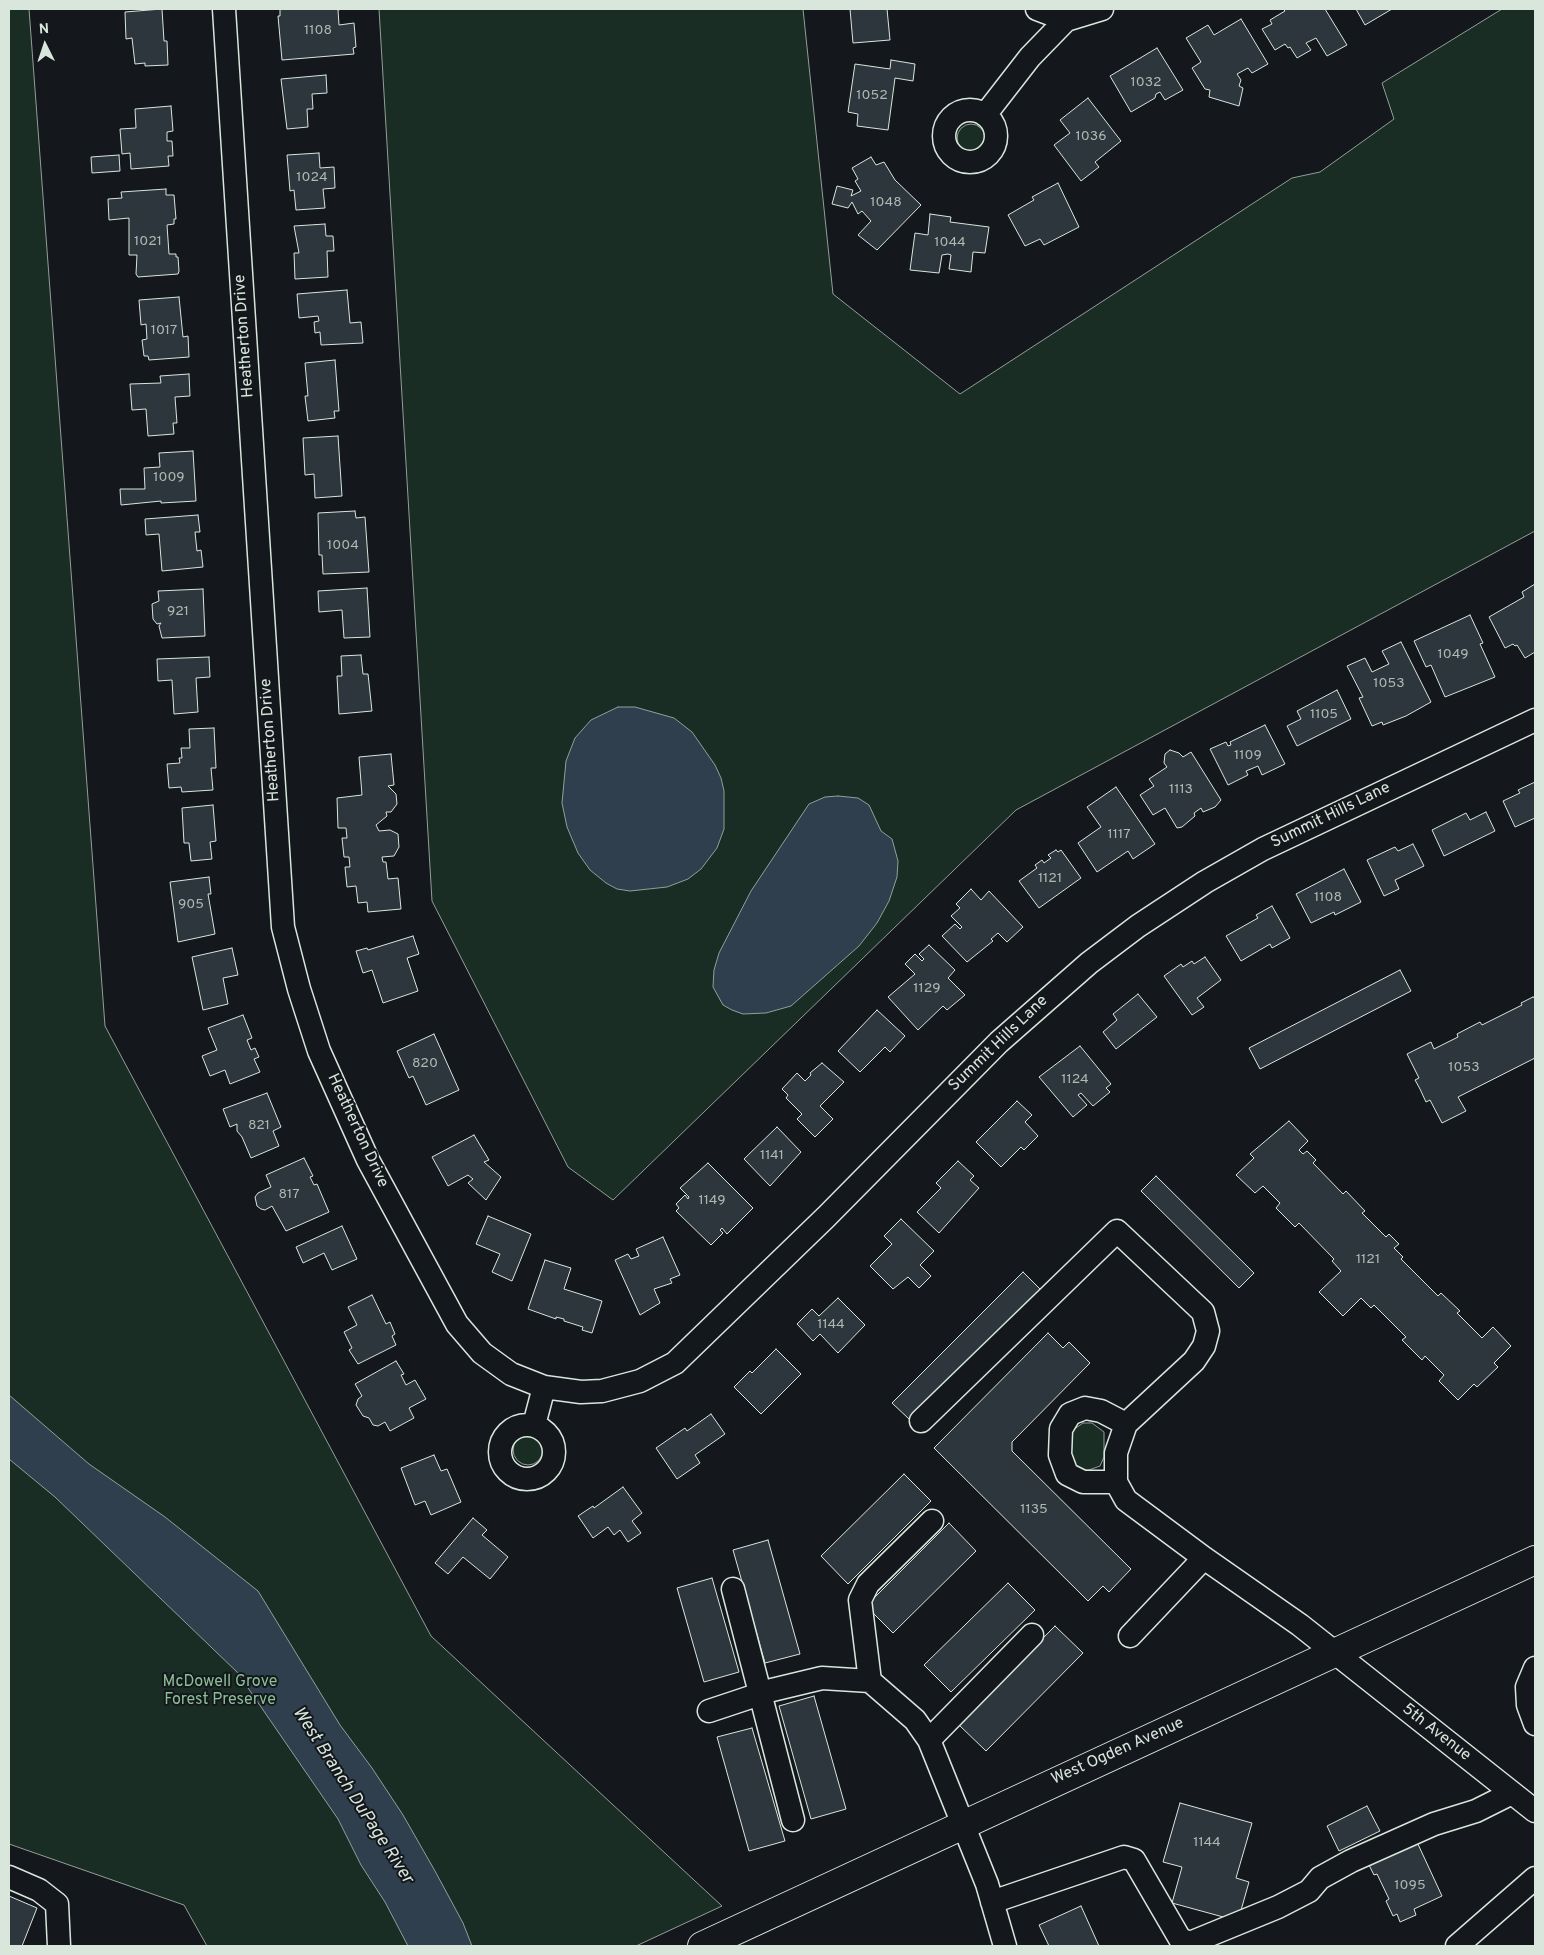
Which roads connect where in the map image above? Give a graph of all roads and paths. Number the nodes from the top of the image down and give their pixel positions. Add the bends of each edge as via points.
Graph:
1 (224, 9) edge
2 (1037, 9) edge
3 (1102, 9) edge
4 (1066, 20) junction
5 (985, 115) dead end
6 (1535, 720) edge
7 (544, 1387) junction
8 (921, 1421) dead end
9 (1126, 1424) junction
10 (534, 1425) dead end
11 (1116, 1482) junction
12 (932, 1521) dead end
13 (1204, 1558) junction
14 (1535, 1560) edge
15 (733, 1589) dead end
16 (1032, 1635) dead end
17 (1130, 1636) dead end
18 (1336, 1654) junction
19 (1535, 1668) edge
20 (870, 1681) junction
21 (760, 1694) junction
22 (709, 1711) dead end
23 (1535, 1724) edge
24 (929, 1740) junction
25 (1512, 1793) junction
26 (1535, 1811) edge
27 (793, 1820) dead end
28 (964, 1823) junction
29 (9, 1877) edge
30 (1535, 1878) edge
31 (992, 1902) junction
32 (59, 1946) edge
33 (702, 1946) edge
34 (1005, 1946) edge
35 (1457, 1946) edge

1 - 7 street, Heatherton Drive via 283,927 319,1051 368,1160 457,1324 482,1353 511,1374
2 - 4 street
3 - 4 street
4 - 5 street via 1030,57
6 - 7 street, Summit Hills Lane via 1263,849 1204,882 1138,926 1052,994 999,1042 833,1210 675,1363 640,1381 602,1390 581,1392
7 - 10 street
8 - 9 street via 1117,1230 1203,1312 1208,1331 1204,1346 1194,1361
9 - 11 street via 1116,1453
9 - 11 street via 1101,1411 1085,1408 1070,1414 1061,1428 1060,1455 1067,1474 1083,1482
11 - 13 street, 5th Avenue via 1126,1500
12 - 20 street via 868,1584 860,1600
13 - 17 street
13 - 18 street, 5th Avenue
14 - 18 main road, West Ogden Avenue
15 - 21 street
16 - 24 street
18 - 25 street, 5th Avenue
18 - 28 main road, West Ogden Avenue
19 - 23 street via 1527,1687 1528,1705
20 - 21 street via 822,1678
20 - 24 street via 915,1720
21 - 22 street
21 - 27 street
24 - 28 street
25 - 26 street, 5th Avenue
25 - 31 street via 1476,1811 1434,1824 1351,1861 1278,1907 1190,1943 1180,1939 1134,1860 1124,1857
28 - 31 street
28 - 33 main road, West Ogden Avenue
29 - 32 street via 39,1890 57,1904
30 - 35 street
31 - 34 street

